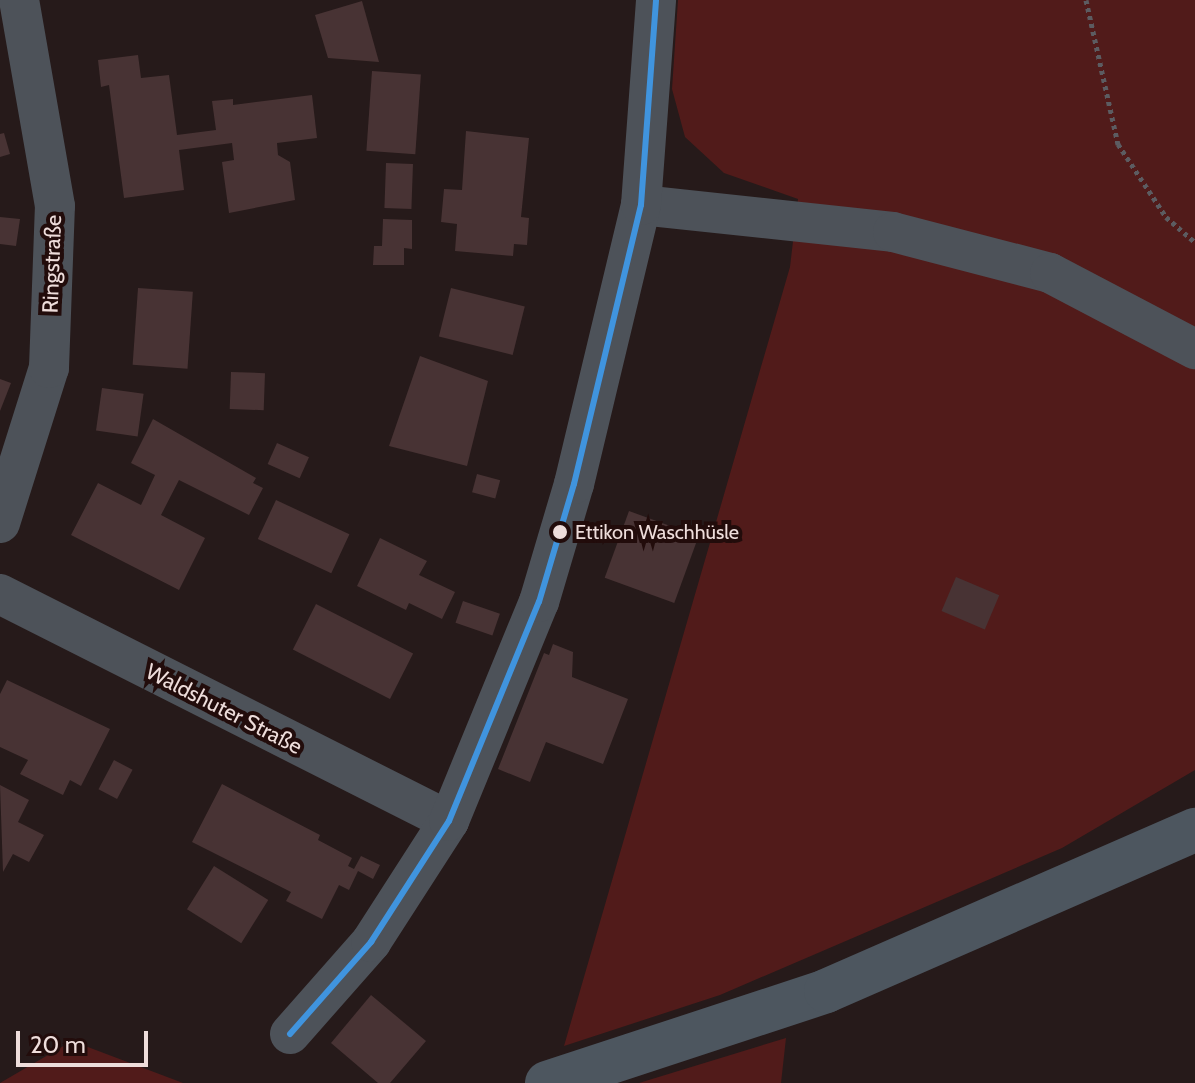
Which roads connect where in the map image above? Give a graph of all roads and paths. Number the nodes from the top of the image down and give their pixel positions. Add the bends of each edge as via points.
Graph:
1 (19, 0) edge
2 (656, 0) edge
3 (1086, 0) edge
4 (641, 205) junction
5 (1195, 242) edge
6 (1195, 349) edge
7 (0, 523) edge
8 (0, 594) edge
9 (449, 821) junction
10 (1195, 830) edge
11 (290, 1034) dead end
12 (547, 1083) edge

1 - 7 street, Ringstraße via 55,206 49,368
2 - 4 street
3 - 5 path via 1118,144 1166,217
4 - 6 street via 893,232 1021,265 1050,273
4 - 9 street via 539,602
8 - 9 street, Waldshuter Straße
9 - 11 street via 371,942
10 - 12 main road via 826,991

